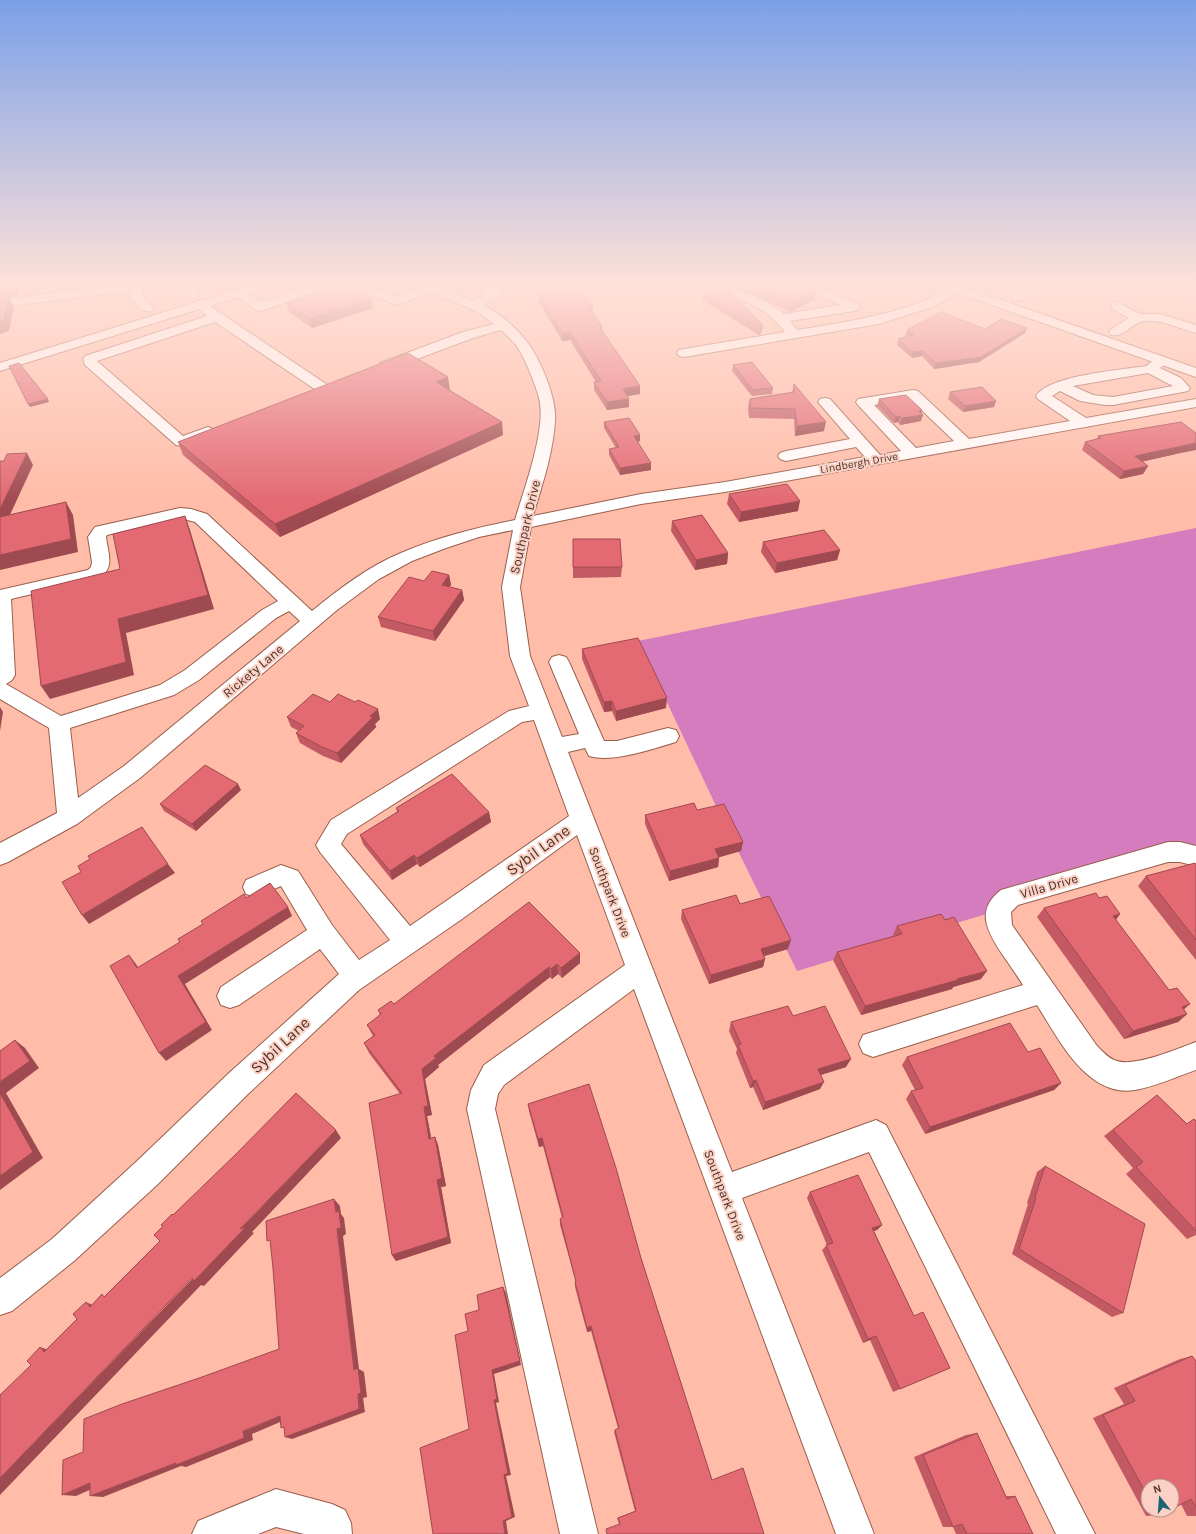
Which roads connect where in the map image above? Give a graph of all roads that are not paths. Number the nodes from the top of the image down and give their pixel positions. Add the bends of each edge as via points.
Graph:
1 (25, 359) edge
2 (91, 359) edge
3 (279, 359) edge
4 (405, 359) edge
5 (530, 359) edge
6 (1155, 359) edge
7 (1162, 361) junction
8 (0, 367) edge
9 (1150, 369) junction
10 (374, 370) edge
11 (1196, 373) edge
12 (338, 384) edge
13 (1061, 386) junction
14 (324, 389) junction
15 (310, 394) edge
16 (825, 402) dead end
17 (1196, 403) edge
18 (1083, 423) junction
19 (224, 426) edge
20 (860, 442) junction
21 (966, 444) junction
22 (913, 454) junction
23 (786, 456) dead end
24 (876, 460) junction
25 (523, 522) junction
26 (291, 602) junction
27 (311, 621) junction
28 (0, 679) edge
29 (529, 680) junction
30 (0, 690) edge
31 (541, 711) junction
32 (60, 724) junction
33 (668, 736) dead end
34 (591, 739) junction
35 (555, 747) junction
36 (69, 817) junction
37 (582, 819) junction
38 (0, 855) edge
39 (1196, 856) edge
40 (255, 887) dead end
41 (323, 933) junction
42 (407, 942) junction
43 (640, 970) junction
44 (356, 977) junction
45 (1042, 991) junction
46 (230, 996) dead end
47 (873, 1044) dead end
48 (1196, 1056) edge
49 (724, 1190) junction
50 (0, 1299) edge
51 (211, 1534) edge
52 (333, 1534) edge
53 (579, 1534) edge
54 (855, 1534) edge
55 (1076, 1534) edge

1 - 8 main road
2 - 19 main road via 90,362 181,442
3 - 14 main road
4 - 10 main road
5 - 25 main road, Southpark Drive via 547,399 548,420 543,454
6 - 7 main road
7 - 9 main road
7 - 11 main road
9 - 13 main road
9 - 13 main road via 1176,381 1183,388 1103,401 1084,398
12 - 14 main road
13 - 18 main road via 1043,396
14 - 15 main road
16 - 20 main road
17 - 18 main road, Lindbergh Drive
18 - 21 main road, Lindbergh Drive
20 - 23 main road
20 - 24 main road
21 - 22 main road, Lindbergh Drive
21 - 22 main road via 913,394 863,402
22 - 24 main road, Lindbergh Drive
24 - 25 main road, Lindbergh Drive via 647,498
25 - 27 main road, Rickety Lane via 456,538 406,557 359,584
25 - 29 main road, Southpark Drive via 511,587 520,656
26 - 27 main road
26 - 28 main road via 201,518 192,514 180,513 102,531 97,537 100,570 94,574 2,595 5,675
26 - 32 main road via 269,614 192,675 167,690
27 - 36 main road, Rickety Lane via 142,764
29 - 31 main road, Southpark Drive
29 - 34 main road via 561,667
30 - 32 main road
31 - 35 main road, Southpark Drive
31 - 42 main road via 516,716 339,827 328,845
32 - 36 main road
33 - 34 main road via 617,749 597,750
34 - 35 main road
35 - 37 main road, Southpark Drive
36 - 38 main road, Rickety Lane
37 - 42 main road, Sybil Lane
37 - 43 main road, Southpark Drive
39 - 45 main road, Villa Drive via 1168,852 1010,897 1003,902 998,909 997,918 1000,929
40 - 41 main road via 281,875 289,878
41 - 44 main road
41 - 46 main road
42 - 44 main road, Sybil Lane
43 - 49 main road, Southpark Drive
43 - 53 main road via 494,1075 485,1090 481,1109
44 - 50 main road, Sybil Lane via 282,1043 63,1250
45 - 47 main road
45 - 48 main road, Villa Drive via 1087,1056 1111,1074 1136,1076
49 - 54 main road, Southpark Drive
49 - 55 main road via 876,1136
51 - 52 main road via 276,1508 332,1523

